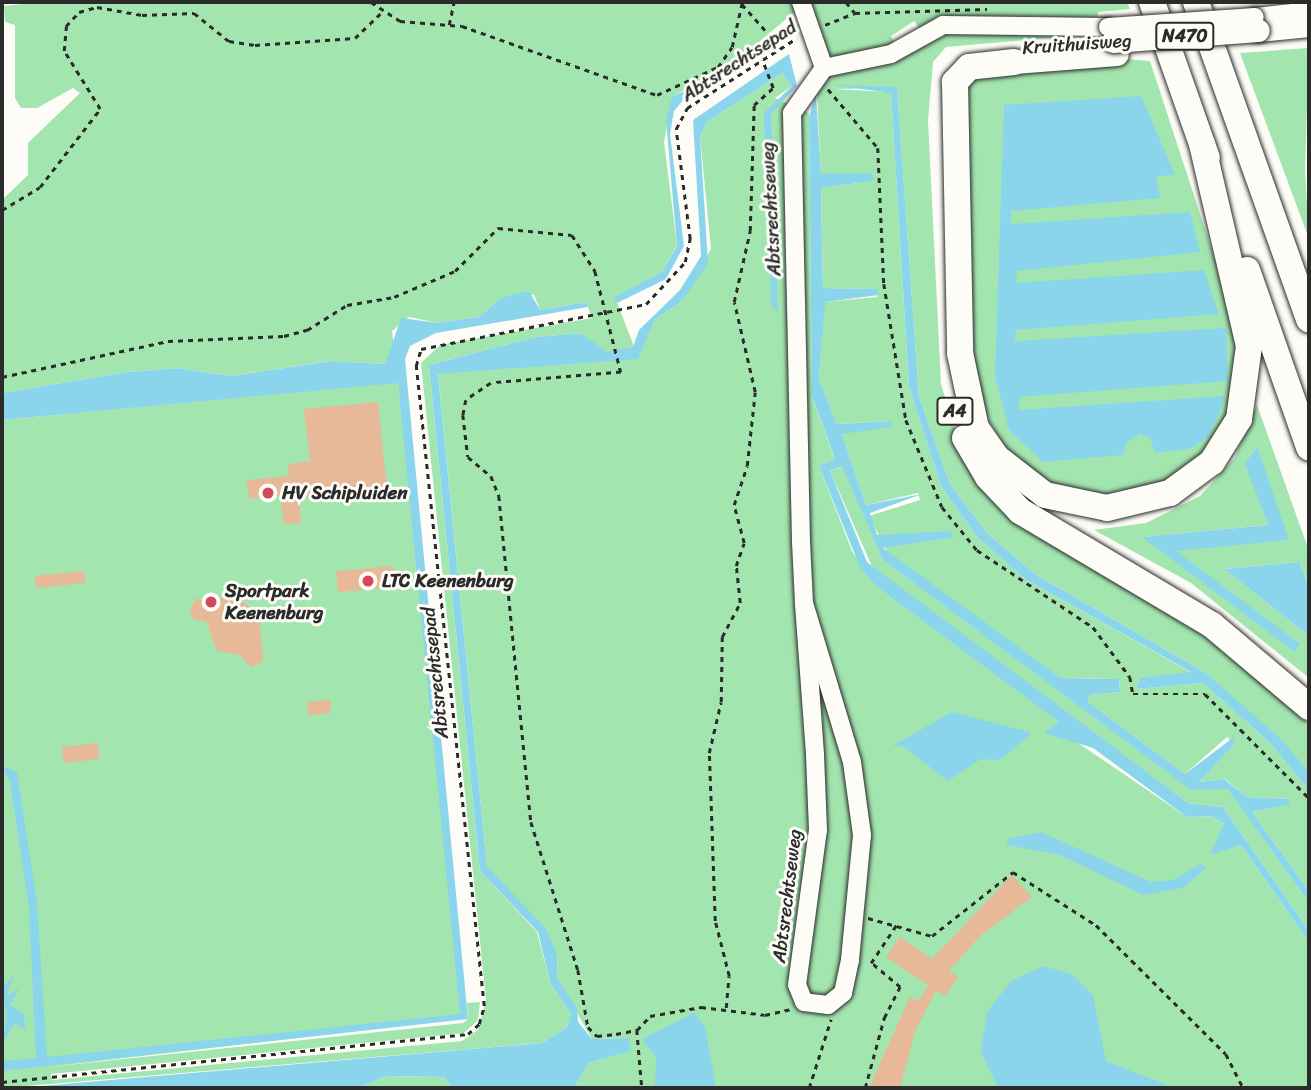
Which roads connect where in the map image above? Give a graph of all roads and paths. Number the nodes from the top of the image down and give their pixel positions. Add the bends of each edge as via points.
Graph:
1 (371, 2) edge
2 (454, 2) edge
3 (801, 2) edge
4 (846, 2) edge
5 (1152, 2) edge
6 (1196, 2) edge
7 (742, 3) edge
8 (1309, 11) edge
9 (380, 14) junction
10 (449, 24) junction
11 (1309, 24) edge
12 (1258, 30) junction
13 (809, 31) junction
14 (1309, 40) edge
15 (1113, 41) junction
16 (781, 48) junction
17 (1013, 55) junction
18 (762, 60) junction
19 (824, 68) junction
20 (1225, 83) junction
21 (1202, 144) junction
22 (2, 210) edge
23 (1309, 274) edge
24 (605, 315) junction
25 (1309, 319) edge
26 (2, 377) edge
27 (1309, 447) edge
28 (804, 603) junction
29 (1309, 707) edge
30 (858, 916) junction
31 (897, 924) junction
32 (804, 1002) junction
33 (828, 1005) junction
34 (726, 1008) junction
35 (637, 1030) junction
36 (2, 1082) edge
37 (642, 1088) edge
38 (809, 1088) edge
39 (865, 1088) edge
40 (1243, 1088) edge

1 - 9 path
2 - 10 path
3 - 13 street
4 - 13 path, Abtsrechtsepad via 855,13
5 - 21 highway, A4
6 - 20 highway
7 - 10 path via 732,47 718,67 657,95
7 - 16 path via 766,25
8 - 12 street
9 - 10 path
9 - 22 path via 355,38 255,45 229,40 194,13 142,15 97,7 79,12 66,26 64,51 100,109 40,187
11 - 12 main road, Kruithuisweg / N470
12 - 14 main road, Kruithuisweg / N470
12 - 15 main road, Kruithuisweg / N470
13 - 16 path, Abtsrechtsepad
13 - 19 street
15 - 17 main road, Kruithuisweg / N470
15 - 19 street via 961,22 930,29 891,54
16 - 18 path, Abtsrechtsepad
17 - 21 highway, A4 via 969,67 955,82 960,353 976,428 996,457 1045,495 1107,508 1170,493 1212,462 1239,419 1249,346
17 - 29 highway, A4 via 958,54 945,63 941,78 946,357 961,428 988,477 1020,511 1212,625
18 - 24 path, Abtsrechtsepad via 687,108 676,129 690,239 685,262 646,304
18 - 34 path via 773,88 754,105 750,231 734,302 755,393 747,466 734,505 744,543 736,566 740,603 722,637 721,702 709,753 715,921 729,976
19 - 28 street, Abtsrechtseweg via 795,106 789,132
20 - 23 highway
20 - 25 highway
21 - 27 highway, A4
24 - 26 path via 586,251 572,235 498,228 455,271 394,297 346,305 307,330 242,340 168,341
24 - 35 path via 617,344 621,372 491,383 466,400 463,415 468,457 491,476 499,496 534,838 578,970 588,1027 597,1036
24 - 36 path, Abtsrechtsepad via 439,341 421,349 416,366 484,1006 479,1024 468,1034
28 - 30 street, Abtsrechtseweg via 852,762 862,835
28 - 32 street, Abtsrechtseweg via 818,830 797,985
30 - 31 path
30 - 33 street, Abtsrechtseweg via 843,993
31 - 39 path via 870,963 900,988 884,1018
31 - 40 path via 932,936 1013,872 1096,925 1226,1054
32 - 33 street
32 - 34 path via 778,1015
33 - 38 path via 827,1046
34 - 35 path via 671,1010 650,1016
35 - 37 path

